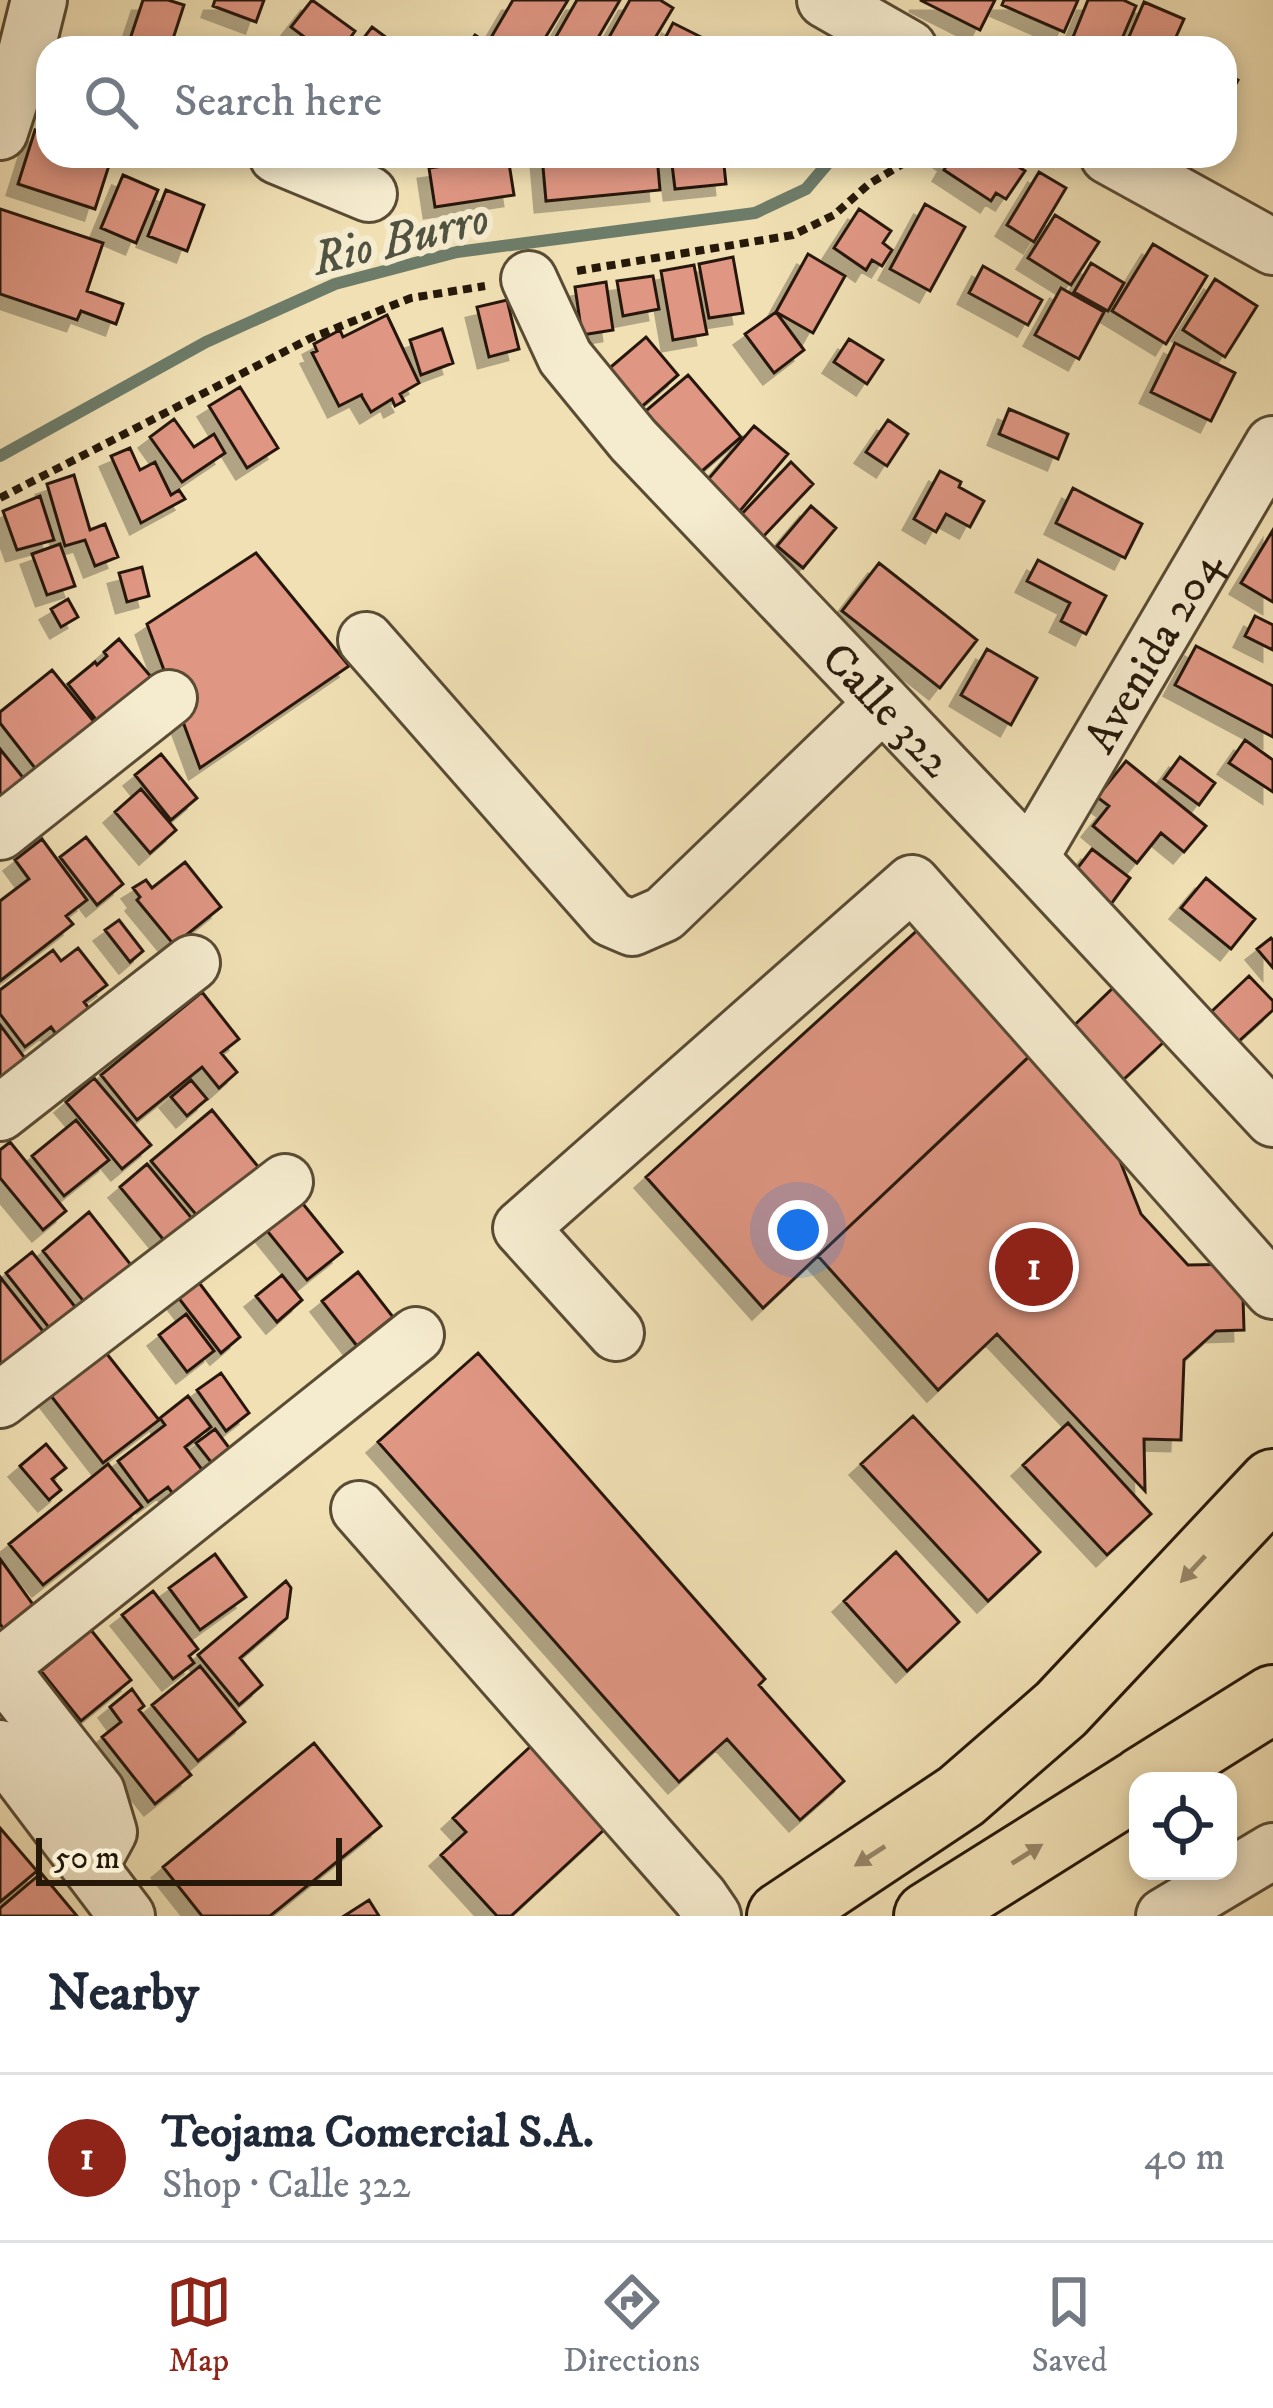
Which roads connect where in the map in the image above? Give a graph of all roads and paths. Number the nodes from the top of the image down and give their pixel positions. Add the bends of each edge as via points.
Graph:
1 (39, 0) edge
2 (825, 0) edge
3 (887, 36) edge
4 (25, 52) edge
5 (0, 132) edge
6 (307, 168) edge
7 (896, 168) edge
8 (1130, 168) edge
9 (369, 194) dead end
10 (1273, 247) edge
11 (529, 279) junction
12 (1273, 444) edge
13 (0, 498) edge
14 (366, 640) dead end
15 (169, 698) dead end
16 (883, 704) junction
17 (0, 832) edge
18 (1030, 858) junction
19 (192, 963) dead end
20 (0, 1113) edge
21 (1273, 1120) edge
22 (285, 1182) dead end
23 (1273, 1291) edge
24 (616, 1333) dead end
25 (416, 1335) dead end
26 (0, 1400) edge
27 (1273, 1483) edge
28 (359, 1509) dead end
29 (0, 1668) edge
30 (1273, 1699) edge
31 (0, 1748) edge
32 (1156, 1772) edge
33 (1129, 1790) edge
34 (1273, 1851) edge
35 (90, 1867) junction
36 (960, 1908) edge
37 (127, 1916) edge
38 (713, 1916) edge
39 (781, 1916) edge
40 (1164, 1916) edge

1 - 4 street
2 - 3 street
4 - 5 street
6 - 9 street
7 - 11 path via 793,235
8 - 10 street
11 - 13 path via 411,298 310,338
11 - 16 street, Calle 322 via 565,357 633,440
12 - 18 street, Avenida 204
14 - 16 street via 610,919 632,928 664,914
15 - 17 street
16 - 18 street, Calle 322
18 - 21 street, Calle 322
19 - 20 street
22 - 26 street
23 - 24 street via 911,883 521,1228
25 - 29 street
27 -> 39 main road via 1061,1709 961,1796
28 - 38 street
29 - 35 street via 98,1794 109,1832
30 - 32 main road
31 - 35 street
36 -> 33 main road
34 - 40 street
35 - 37 street

